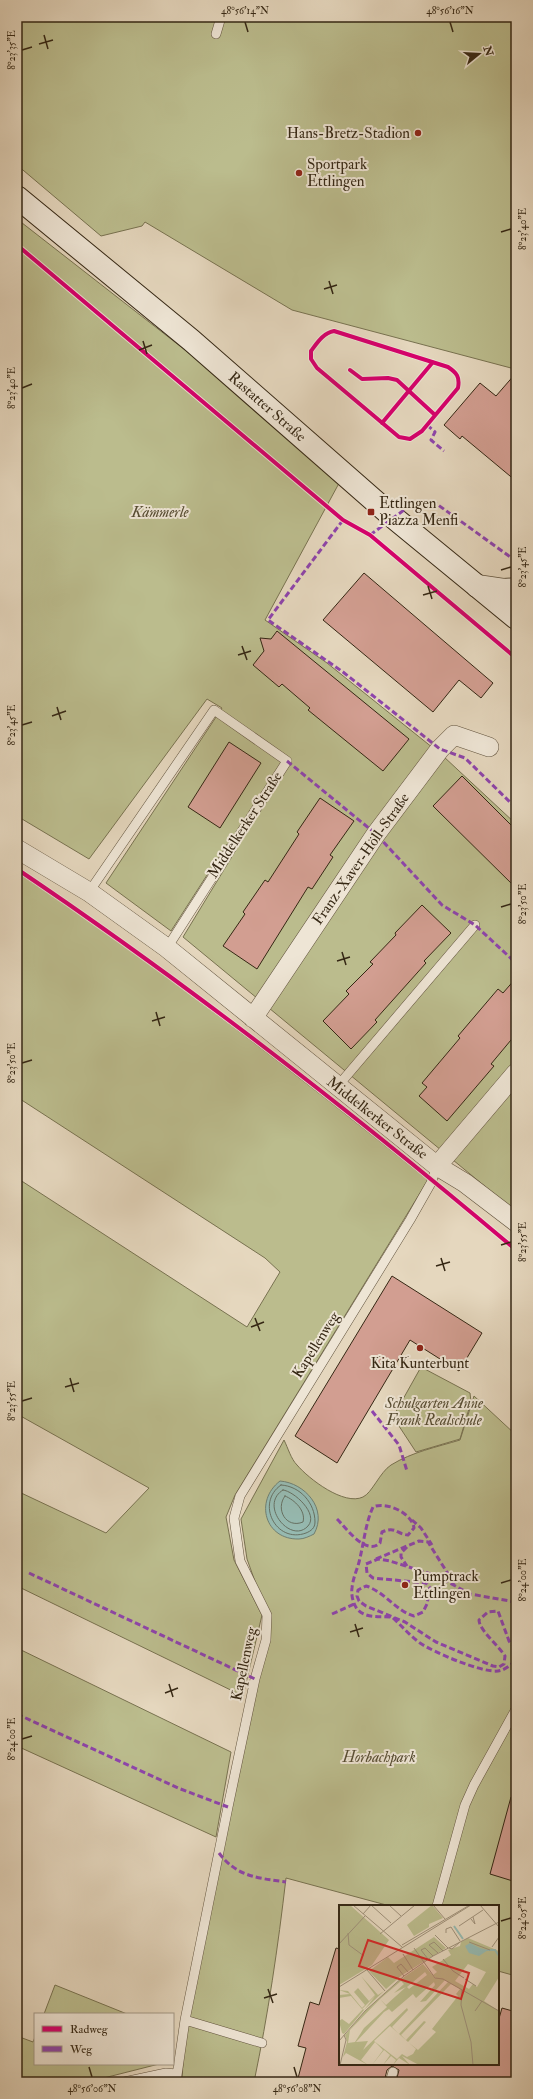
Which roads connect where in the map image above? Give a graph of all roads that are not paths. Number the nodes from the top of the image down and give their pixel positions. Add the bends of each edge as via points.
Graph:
1 (221, 17) edge
2 (216, 34) dead end
3 (17, 197) edge
4 (477, 586) junction
5 (516, 590) edge
6 (516, 618) edge
7 (489, 747) dead end
8 (17, 849) edge
9 (89, 892) junction
10 (475, 925) dead end
11 (167, 948) junction
12 (253, 1018) junction
13 (516, 1073) edge
14 (336, 1087) junction
15 (437, 1166) junction
16 (516, 1222) edge
17 (516, 1709) edge
18 (438, 1905) edge
19 (185, 2020) junction
20 (262, 2043) dead end
21 (393, 2072) dead end
22 (176, 2078) edge
23 (124, 2082) edge
24 (390, 2082) edge

1 - 2 lane
3 - 4 main road, Rastatter Straße via 191,340 393,517
4 - 5 main road
4 - 6 main road, Rastatter Straße
7 - 12 street, Franz-Xaver-Höll-Straße via 454,735 440,749 376,834
8 - 9 street, Middelkerker Straße
9 - 11 street, Middelkerker Straße
9 - 11 lane, Middelkerker Straße via 214,710 287,761
10 - 14 lane
11 - 12 street, Middelkerker Straße
12 - 14 street, Middelkerker Straße
13 - 15 street
14 - 15 street, Middelkerker Straße
15 - 16 street, Middelkerker Straße via 465,1183
15 - 19 lane, Kapellenweg via 417,1208 240,1496 234,1518 240,1561 267,1615 266,1640 255,1679
17 - 18 lane via 465,1805
19 - 20 lane
19 - 22 lane, Kapellenweg
21 - 24 lane
22 - 23 lane, Kapellenweg via 166,2073

